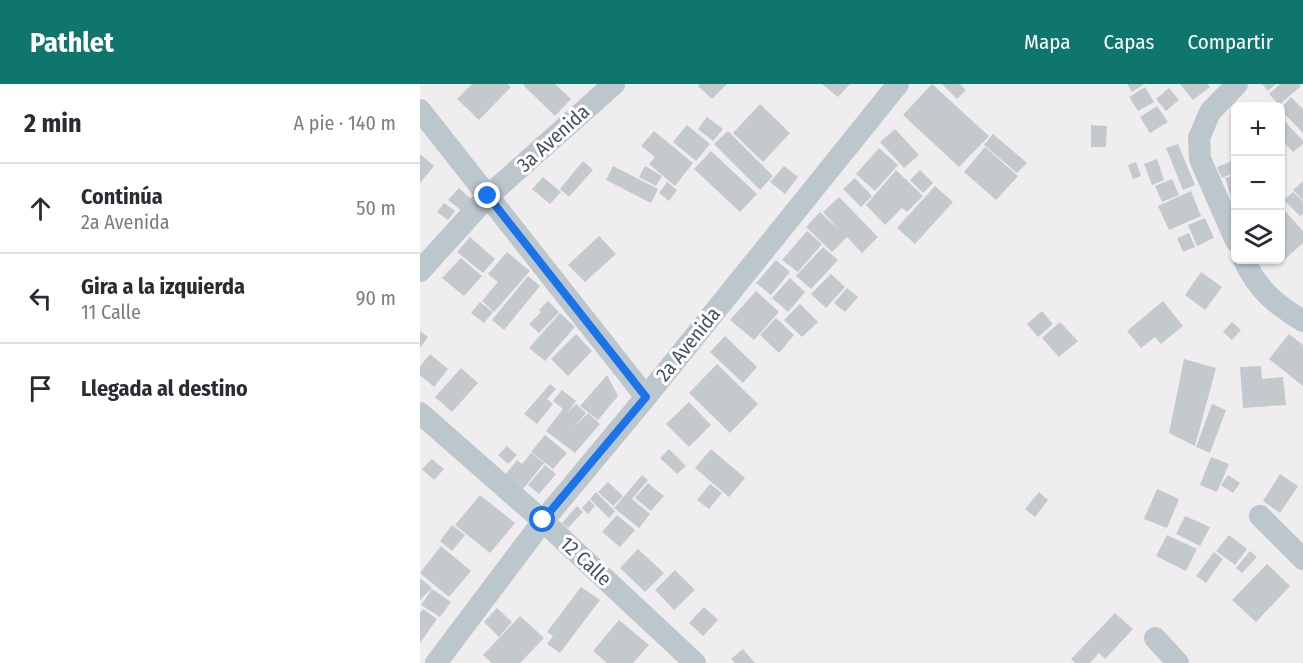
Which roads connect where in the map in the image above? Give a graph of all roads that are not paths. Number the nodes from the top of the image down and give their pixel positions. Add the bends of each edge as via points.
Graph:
1 (614, 84) edge
2 (898, 84) edge
3 (1237, 84) edge
4 (420, 110) edge
5 (488, 196) junction
6 (1231, 230) edge
7 (1246, 264) edge
8 (420, 271) edge
9 (1303, 321) edge
10 (646, 397) junction
11 (420, 413) edge
12 (1260, 516) dead end
13 (543, 520) junction
14 (1303, 559) edge
15 (1155, 638) dead end
16 (436, 663) edge
17 (695, 663) edge
18 (1178, 663) edge

1 - 5 street, 3a Avenida
2 - 10 street, 2a Avenida
3 - 6 street via 1210,112 1198,138 1200,159
4 - 5 street
5 - 8 street, 3a Avenida
5 - 10 street
7 - 9 street via 1278,306
10 - 13 street, 2a Avenida
11 - 13 street, 12 Calle
12 - 14 street
13 - 16 street, 2a Avenida
13 - 17 street, 12 Calle
15 - 18 street

